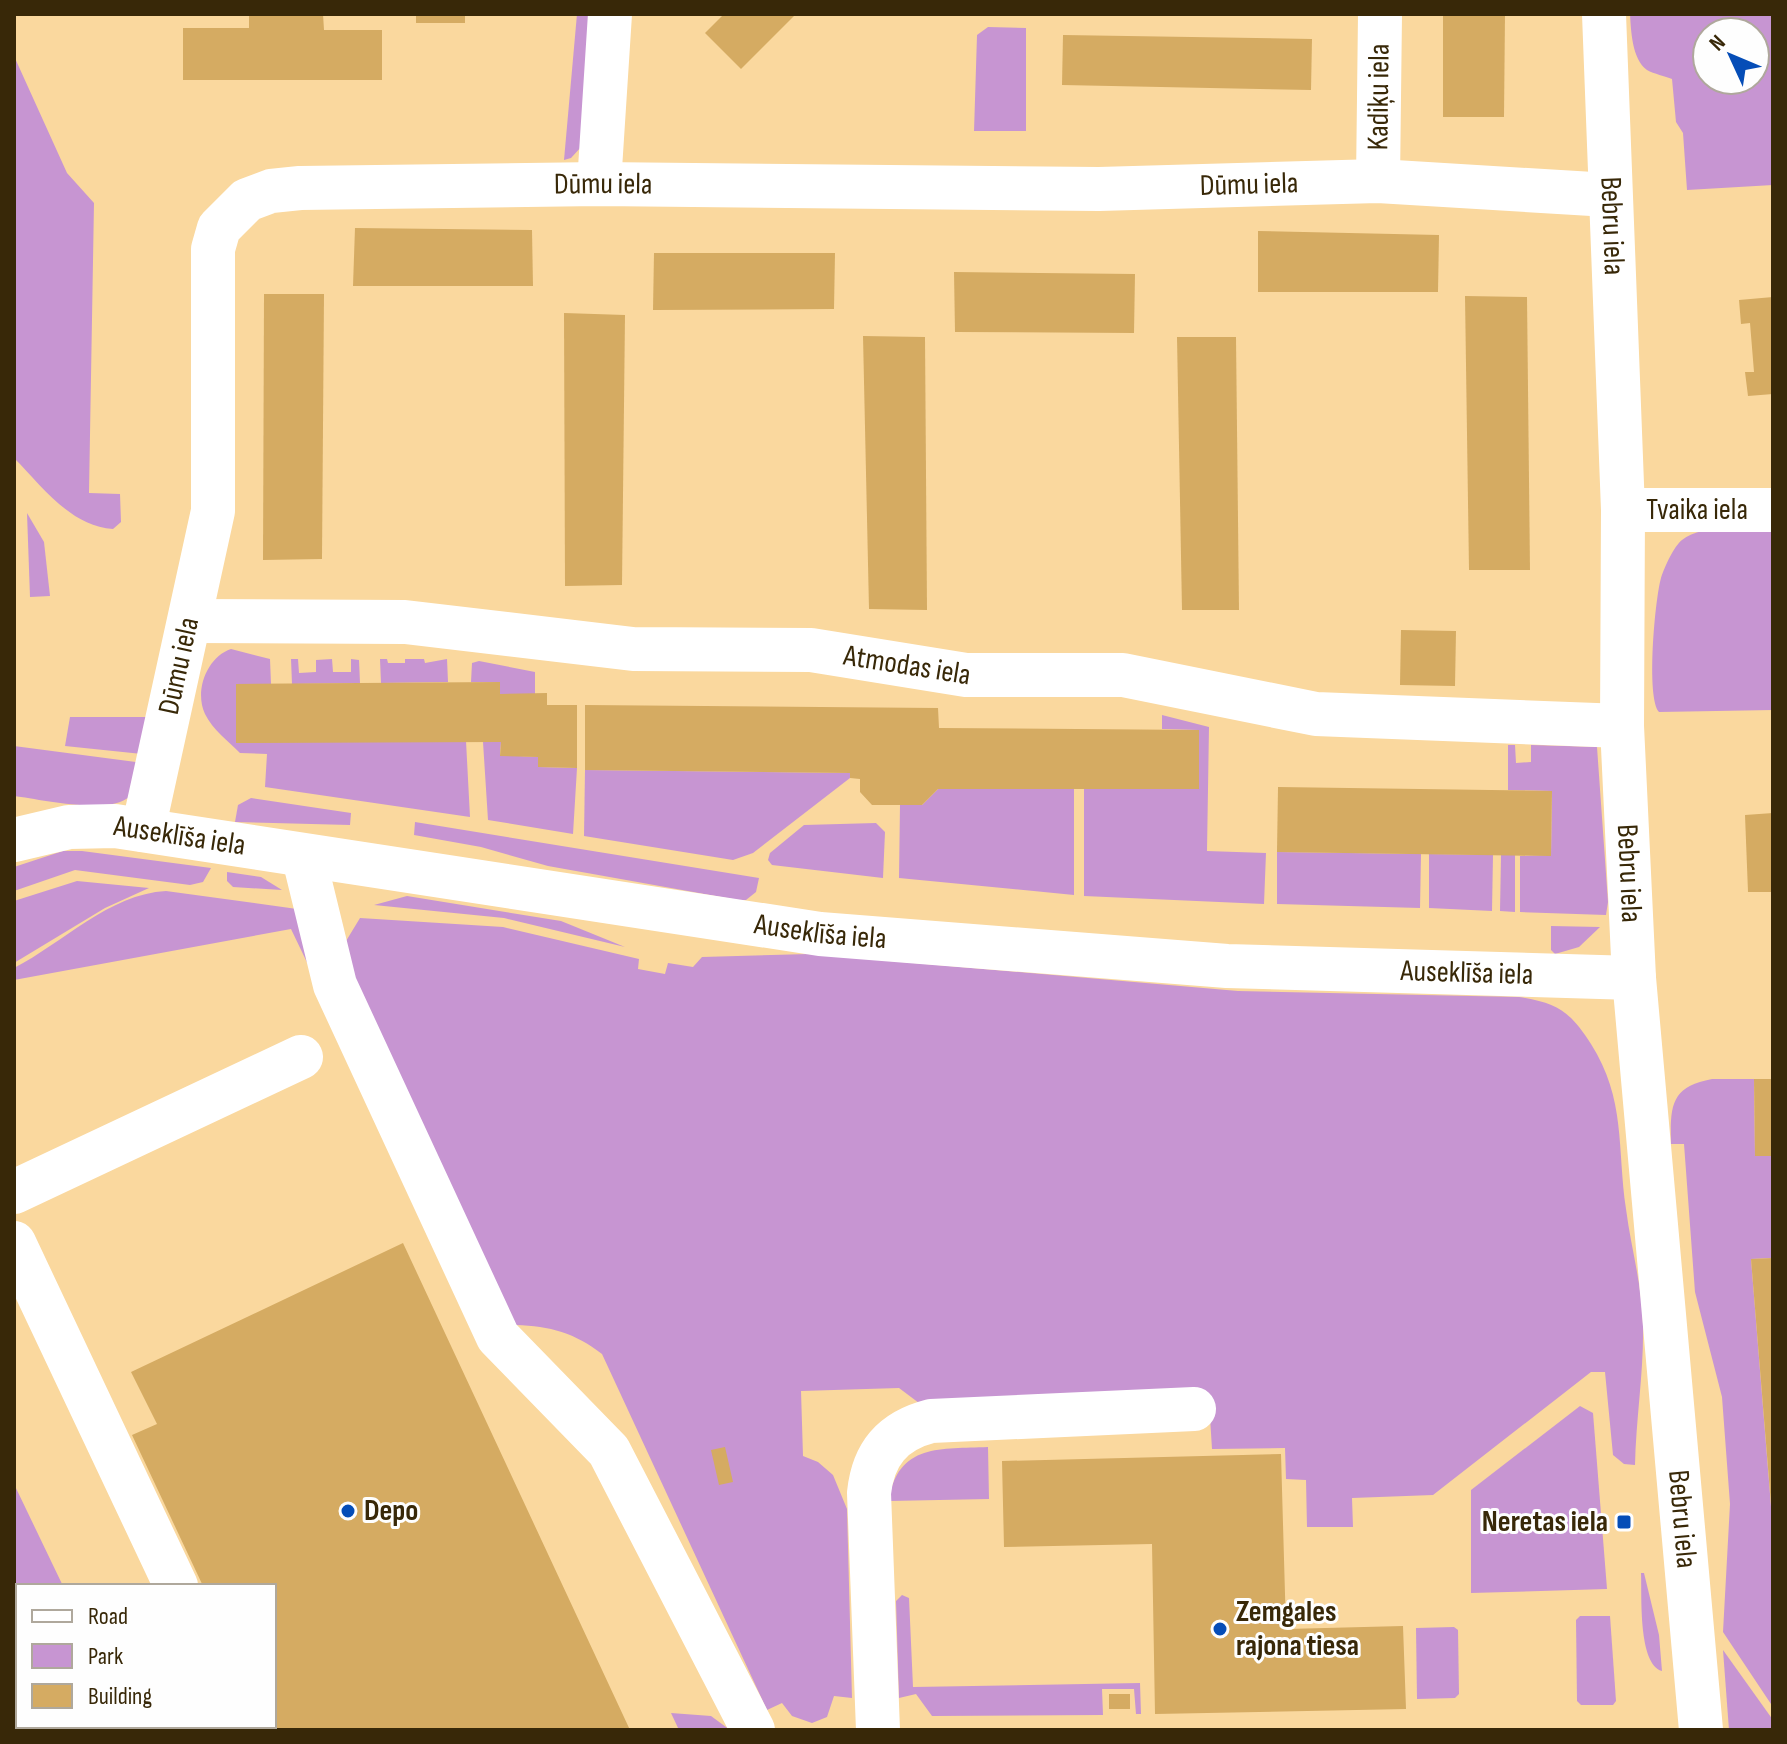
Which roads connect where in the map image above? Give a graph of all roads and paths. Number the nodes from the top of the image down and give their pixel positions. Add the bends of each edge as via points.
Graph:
1 (610, 14) edge
2 (1380, 14) edge
3 (1604, 14) edge
4 (1378, 181) junction
5 (599, 184) junction
6 (1609, 195) junction
7 (1623, 510) junction
8 (1773, 510) edge
9 (190, 621) junction
10 (1622, 726) junction
11 (143, 830) junction
12 (14, 840) edge
13 (304, 858) junction
14 (1634, 978) junction
15 (301, 1057) dead end
16 (14, 1192) edge
17 (14, 1243) edge
18 (1194, 1409) dead end
19 (175, 1584) edge
20 (753, 1730) edge
21 (878, 1730) edge
22 (1701, 1730) edge

1 - 5 street
2 - 4 street, Kadiķu iela
3 - 6 street, Bebru iela
4 - 5 street, Dūmu iela via 1099,189
4 - 6 street, Dūmu iela
5 - 9 street, Dūmu iela via 300,188 259,195 227,217 213,249 213,511
6 - 7 street, Bebru iela
7 - 8 street, Tvaika iela
7 - 10 street, Bebru iela
9 - 10 street, Atmodas iela via 405,622 633,649 811,650 966,675 1123,675 1316,714
9 - 11 street, Dūmu iela
10 - 14 street, Bebru iela
11 - 12 street, Auseklīša iela via 69,827
11 - 13 street, Auseklīša iela
13 - 14 street, Auseklīša iela via 820,934 1227,966
13 - 20 street via 335,985 498,1337 609,1451
14 - 22 street, Bebru iela
15 - 16 street
17 - 19 street
18 - 21 street via 931,1421 894,1437 878,1457 869,1493

